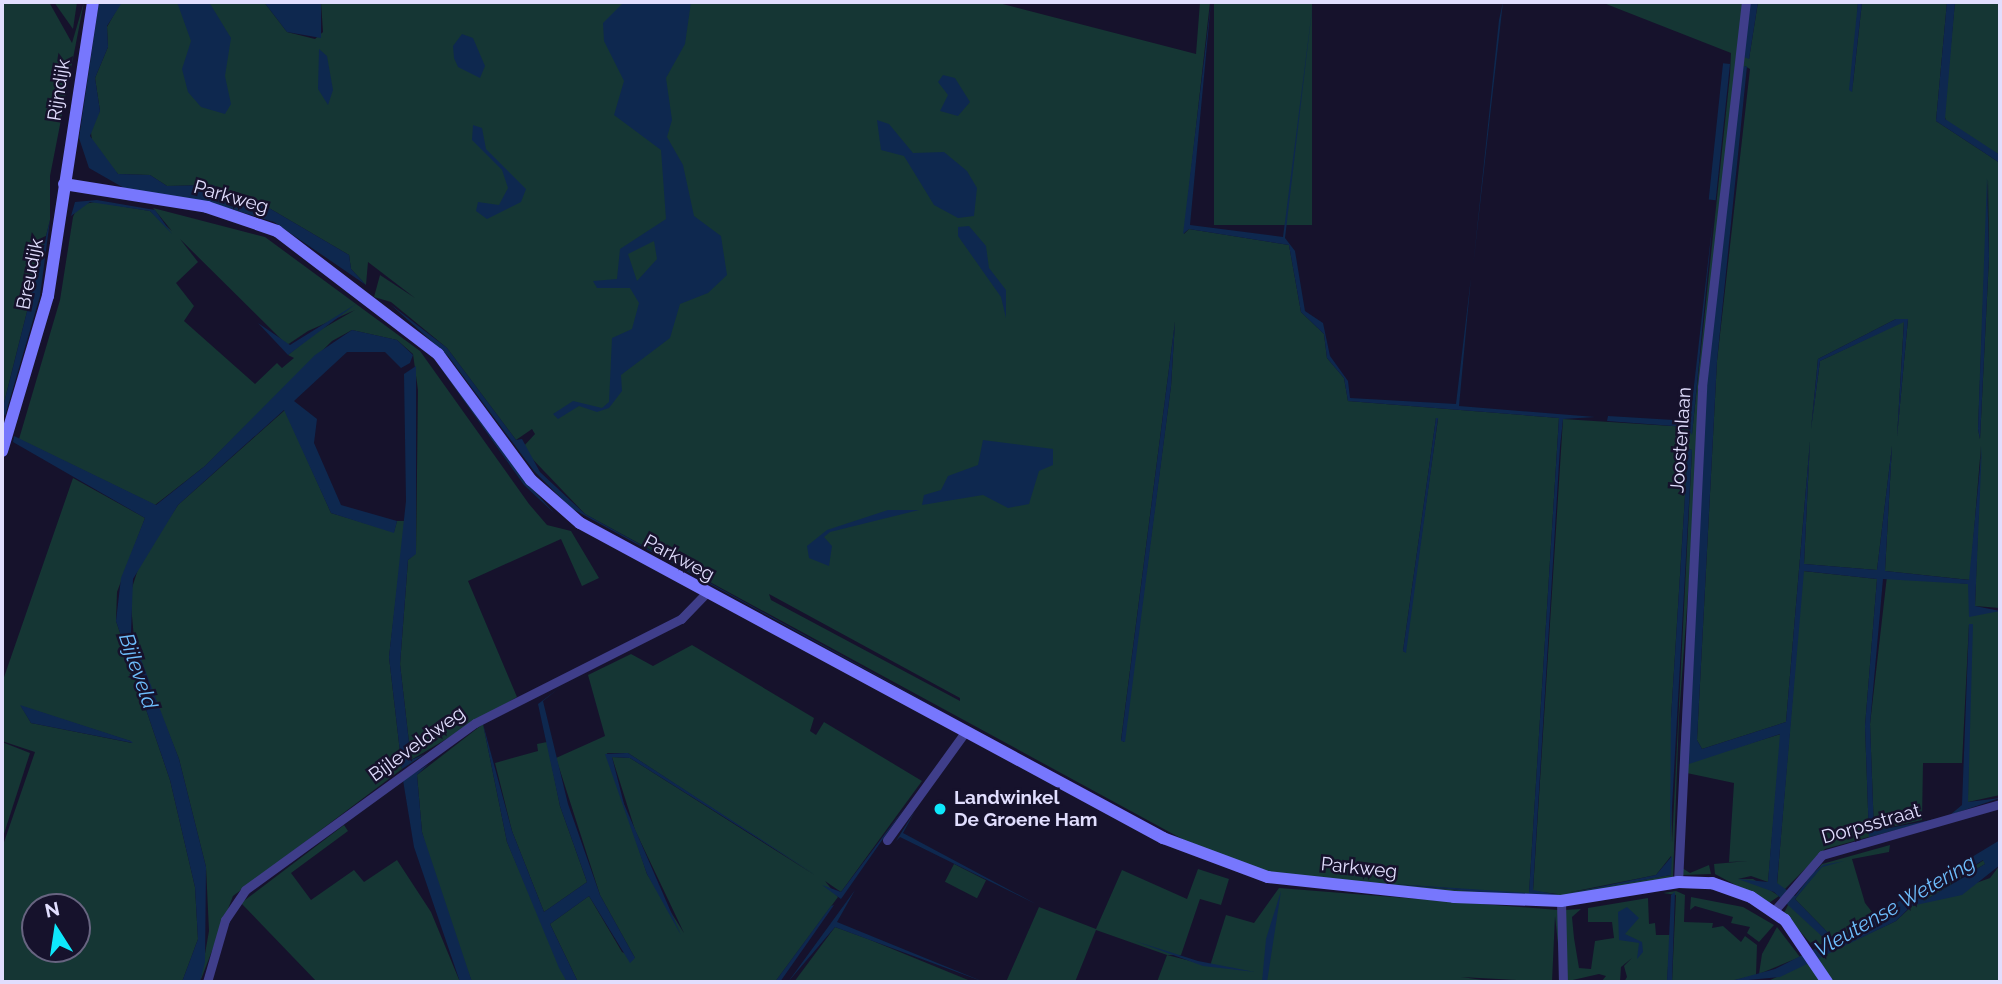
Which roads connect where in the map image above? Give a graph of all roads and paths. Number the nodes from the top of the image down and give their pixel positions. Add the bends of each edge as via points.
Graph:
1 (93, 2) edge
2 (1746, 2) edge
3 (64, 184) junction
4 (2, 451) edge
5 (705, 594) junction
6 (964, 735) junction
7 (2000, 804) edge
8 (887, 840) dead end
9 (1678, 882) junction
10 (1561, 901) junction
11 (1777, 906) junction
12 (207, 982) edge
13 (1563, 982) edge
14 (1827, 982) edge

1 - 3 street, Rijndijk
2 - 9 street, Joostenlaan via 1702,387
3 - 4 street, Breudijk via 48,296
3 - 5 street, Parkweg via 207,207 277,231 429,352 555,503 610,543
5 - 6 street, Parkweg
5 - 12 street, Bijleveldweg via 681,619 475,723 245,890 225,920
6 - 8 street
6 - 10 street, Parkweg via 1163,838 1246,873 1454,897
7 - 11 street, Dorpsstraat via 1827,853
9 - 10 street, Parkweg
9 - 11 street, Parkweg via 1728,888
10 - 13 street
11 - 14 street, Parkweg via 1808,946

